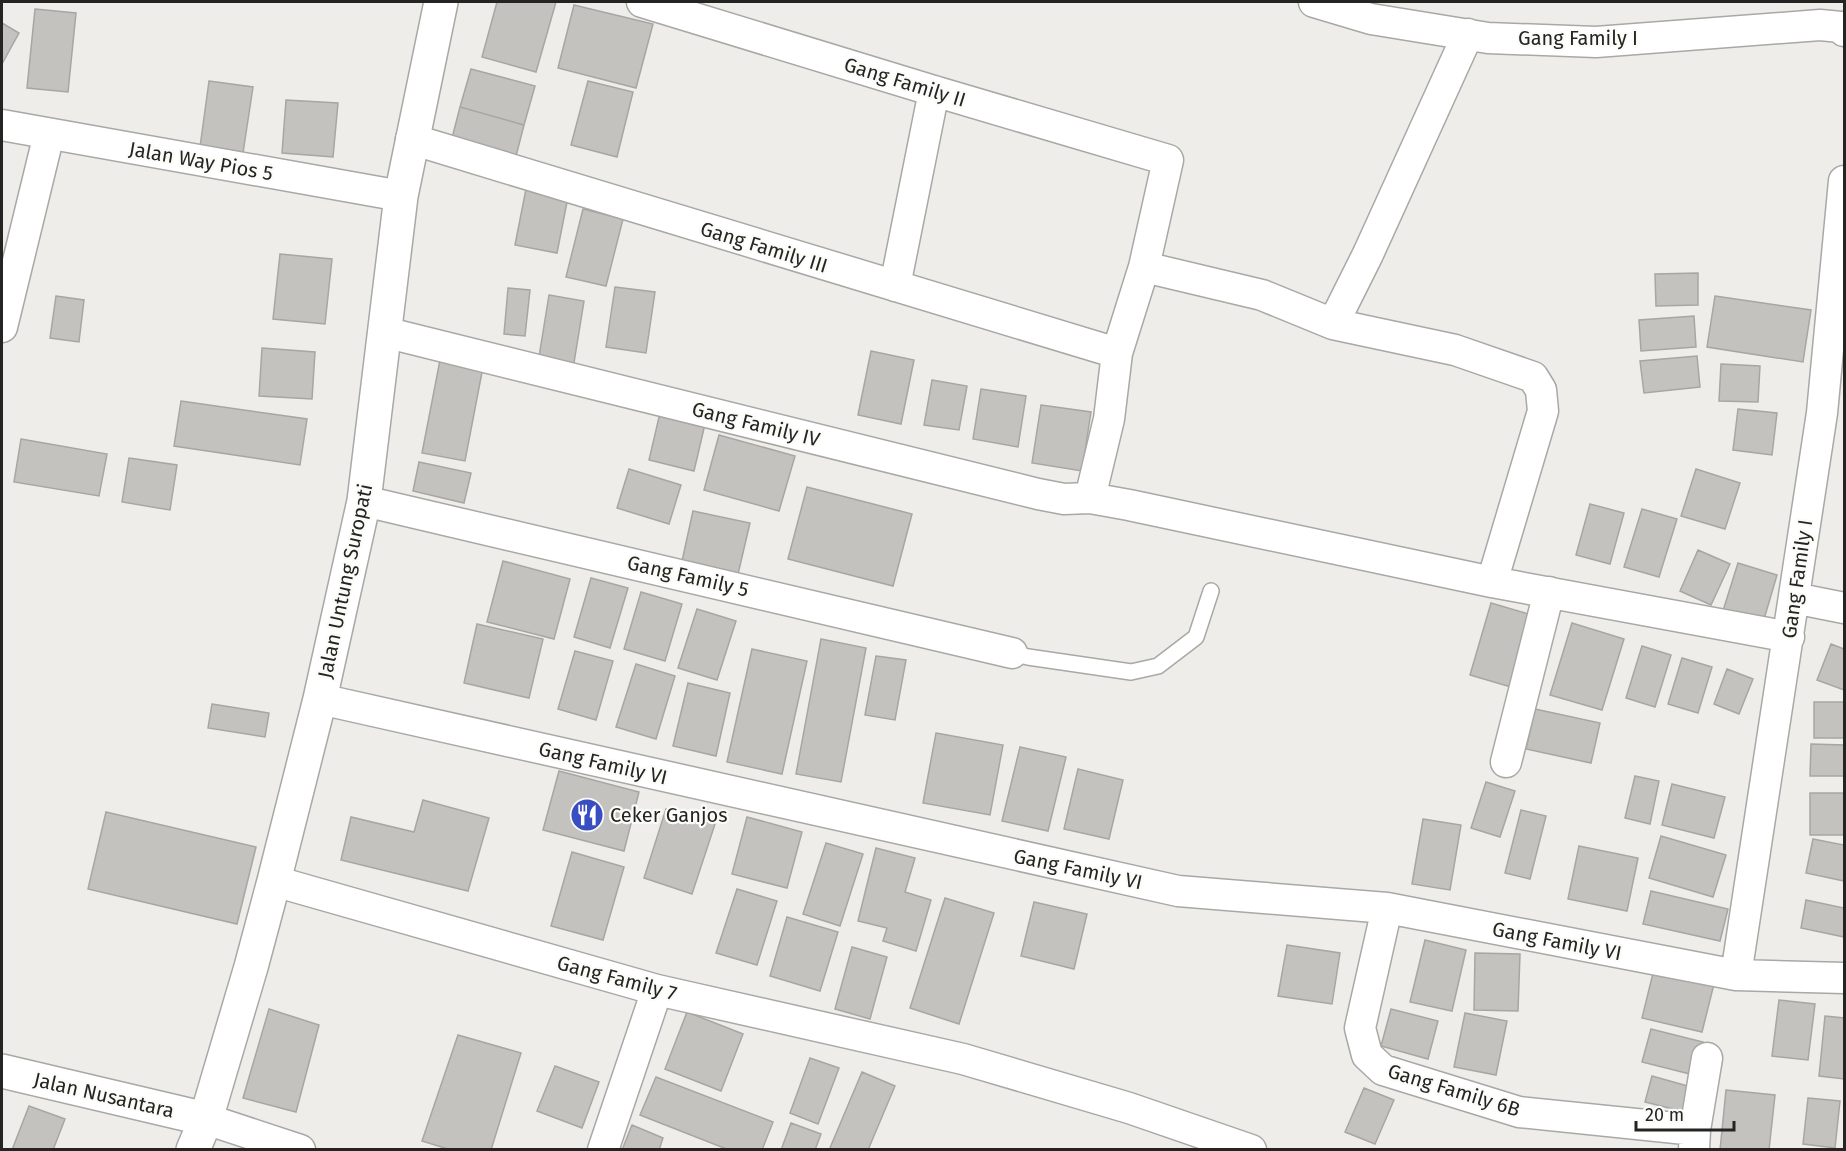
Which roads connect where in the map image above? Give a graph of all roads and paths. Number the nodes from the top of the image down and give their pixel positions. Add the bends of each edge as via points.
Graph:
1 (441, 2) edge
2 (642, 2) edge
3 (1314, 2) edge
4 (1373, 10) edge
5 (1829, 19) edge
6 (1468, 34) junction
7 (934, 91) junction
8 (2, 125) edge
9 (49, 134) junction
10 (411, 139) junction
11 (1845, 181) edge
12 (401, 196) junction
13 (1144, 267) junction
14 (895, 286) junction
15 (1333, 324) junction
16 (2, 327) edge
17 (384, 332) junction
18 (1118, 353) junction
19 (1833, 414) edge
20 (1090, 498) junction
21 (364, 501) junction
22 (1492, 582) junction
23 (1211, 591) dead end
24 (1549, 592) junction
25 (1794, 598) junction
26 (1845, 608) edge
27 (1789, 637) junction
28 (1012, 653) joint
29 (320, 699) junction
30 (1506, 762) dead end
31 (274, 881) junction
32 (1387, 908) junction
33 (1737, 975) junction
34 (1845, 978) edge
35 (657, 990) junction
36 (1707, 1058) dead end
37 (2, 1071) edge
38 (206, 1119) junction
39 (1695, 1140) edge
40 (194, 1149) edge
41 (300, 1149) edge
42 (603, 1149) edge
43 (1251, 1149) edge

1 - 10 main road, Jalan Untung Suropati
2 - 7 street, Gang Family II
3 - 4 street, Gang Family I
4 - 6 street, Gang Family I
5 - 6 street, Gang Family I via 1596,42
6 - 15 street
7 - 13 street, Gang Family II via 1168,160
7 - 14 street
8 - 9 street, Jalan Way Pios 5
9 - 12 street, Jalan Way Pios 5
9 - 16 street
10 - 12 main road, Jalan Untung Suropati
10 - 14 street, Gang Family III
11 - 19 street, Gang Family I
12 - 17 main road, Jalan Untung Suropati
13 - 15 street via 1262,295
13 - 18 street
14 - 18 street, Gang Family III
15 - 22 street via 1455,350 1533,377 1541,390 1543,411
17 - 20 street, Gang Family IV via 1038,494
17 - 21 main road, Jalan Untung Suropati
18 - 20 street via 1109,419
19 - 25 street, Gang Family I
20 - 22 street, Gang Family IV
21 - 28 street, Gang Family 5
21 - 29 main road, Jalan Untung Suropati
22 - 24 street, Gang Family IV
23 - 28 lane via 1196,637 1158,666 1131,672
24 - 27 street, Gang Family IV
24 - 30 street
25 - 26 street
25 - 27 street, Gang Family I
27 - 33 street, Gang Family I
29 - 31 main road, Jalan Untung Suropati
29 - 32 street, Gang Family VI via 1178,891
31 - 35 street, Gang Family 7
31 - 38 main road, Jalan Untung Suropati
32 - 33 street, Gang Family VI
32 - 39 street, Gang Family 6B via 1360,1028 1367,1055 1383,1070 1519,1112
33 - 34 street, Gang Family VI
35 - 42 street
35 - 43 street, Gang Family 7 via 963,1059
36 - 39 street
37 - 38 main road, Jalan Nusantara
38 - 40 main road, Jalan Untung Suropati
38 - 41 street

